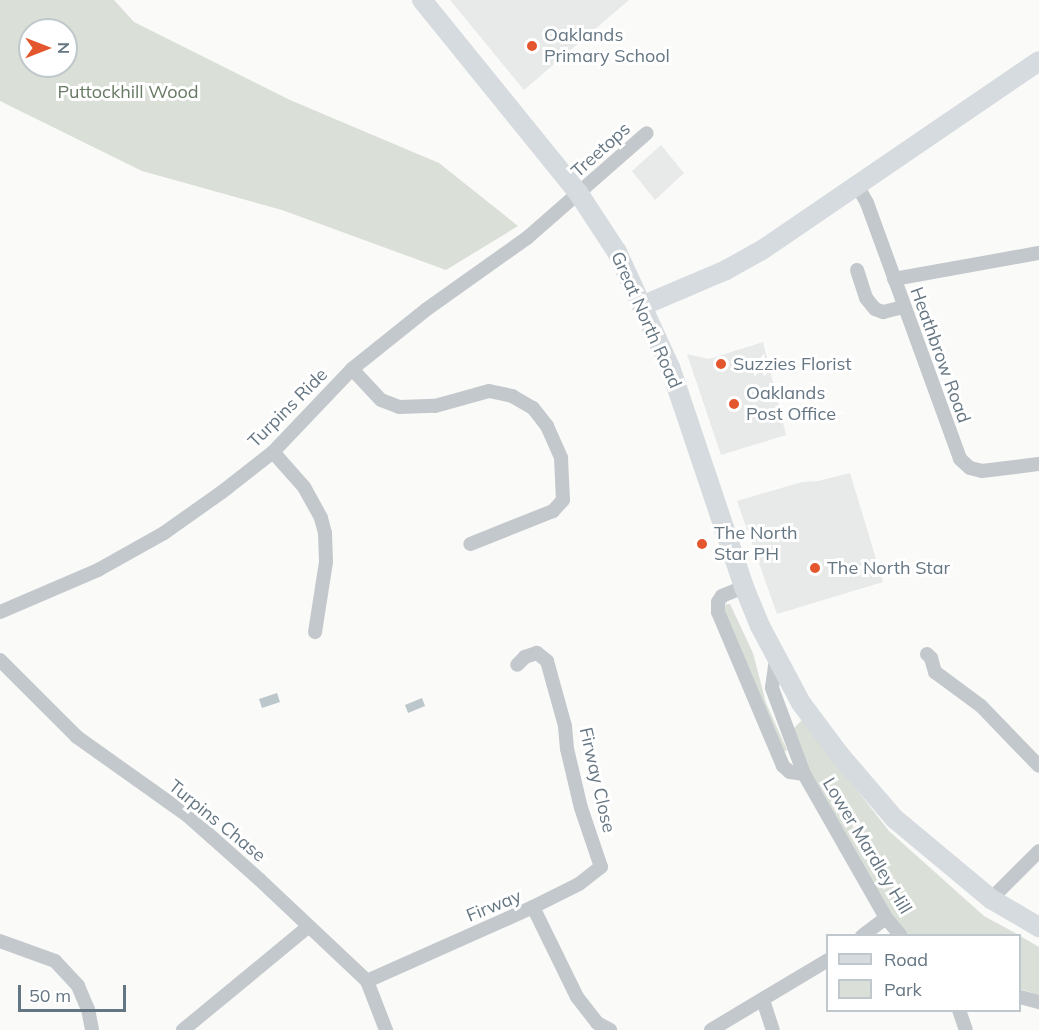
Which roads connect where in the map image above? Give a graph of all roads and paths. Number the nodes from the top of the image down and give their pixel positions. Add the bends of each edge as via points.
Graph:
1 (422, 0) edge
2 (1039, 61) edge
3 (647, 133) dead end
4 (857, 184) junction
5 (579, 194) junction
6 (1039, 254) edge
7 (857, 270) dead end
8 (894, 279) junction
9 (644, 305) junction
10 (903, 307) junction
11 (352, 369) junction
12 (273, 452) junction
13 (1039, 464) edge
14 (470, 544) dead end
15 (744, 587) junction
16 (0, 612) edge
17 (315, 632) dead end
18 (927, 654) dead end
19 (776, 659) junction
20 (0, 660) edge
21 (517, 665) dead end
22 (801, 702) junction
23 (784, 717) junction
24 (1039, 766) edge
25 (804, 774) junction
26 (1039, 851) edge
27 (991, 899) junction
28 (533, 907) junction
29 (886, 918) junction
30 (308, 927) junction
31 (1039, 927) edge
32 (865, 934) edge
33 (899, 934) edge
34 (0, 941) edge
35 (826, 961) edge
36 (368, 981) junction
37 (1021, 997) edge
38 (763, 1000) junction
39 (1039, 1002) edge
40 (959, 1012) edge
41 (92, 1030) edge
42 (183, 1030) edge
43 (386, 1030) edge
44 (610, 1030) edge
45 (711, 1030) edge
46 (773, 1030) edge
47 (966, 1030) edge

1 - 5 main road, Great North Road
2 - 4 main road
3 - 5 street, Treetops
4 - 8 street, Heathbrow Road
4 - 9 main road via 762,250
5 - 9 main road, Great North Road via 617,252
5 - 11 street, Turpins Ride via 527,238 427,309
6 - 8 street
7 - 10 street via 866,297 875,309 883,312
8 - 10 street, Heathbrow Road
9 - 15 main road, Great North Road via 670,367
10 - 13 street, Heathbrow Road via 964,464 982,471
11 - 12 street, Turpins Ride
11 - 14 street via 381,400 399,407 435,406 489,391 512,396 533,408 547,426 561,458 563,500 553,511
12 - 16 street, Turpins Ride via 164,533 98,570
12 - 17 street via 304,487 325,533 326,562
15 - 19 main road, Great North Road
15 - 25 street, Lower Mardley Hill via 722,596 717,612 783,766 790,772
18 - 24 street via 935,672 981,706
19 - 22 main road, Great North Road
19 - 23 street, Lower Mardley Hill via 771,682
20 - 30 street, Turpins Chase via 77,737 188,816
21 - 28 street, Firway Close via 537,653 547,660 581,808 601,867 579,884
22 - 23 street
22 - 27 main road, Great North Road via 895,819
23 - 25 street, Lower Mardley Hill
25 - 29 street, Lower Mardley Hill
26 - 27 street
27 - 31 main road, Great North Road
28 - 36 street, Firway
28 - 44 street, Firway via 577,997 597,1023
29 - 32 street
29 - 33 street, Lower Mardley Hill
30 - 36 street, Turpins Chase
30 - 42 street
34 - 41 street via 55,961 78,986
35 - 38 street
36 - 43 street, Turpins Chase
37 - 39 street
38 - 45 street
38 - 46 street
40 - 47 street

